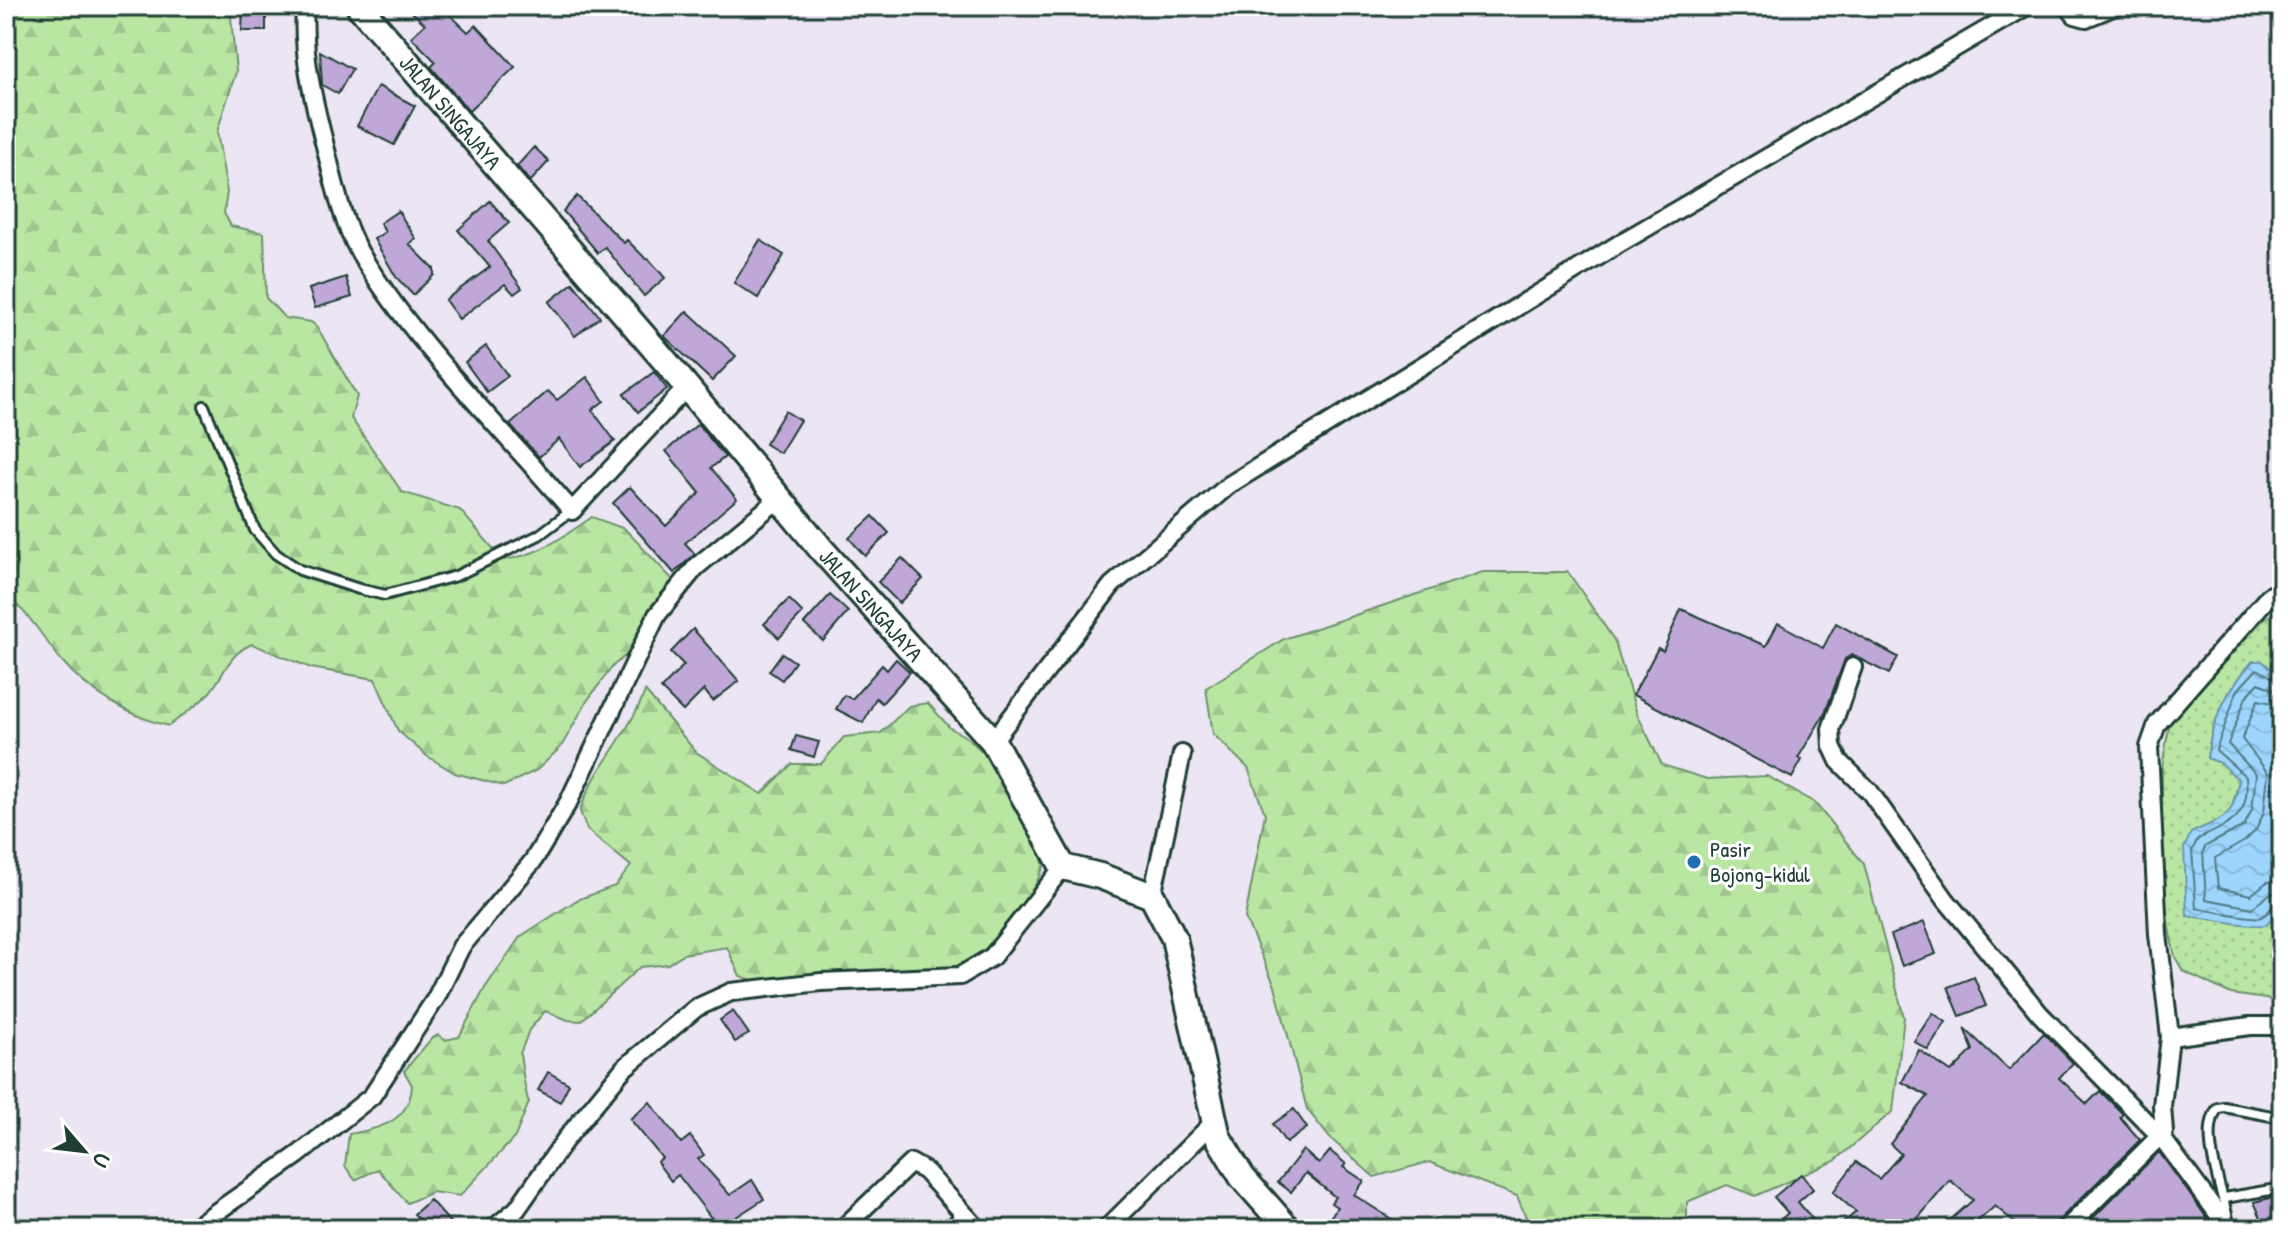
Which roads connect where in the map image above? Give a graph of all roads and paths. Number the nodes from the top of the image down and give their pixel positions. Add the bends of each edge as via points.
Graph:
1 (305, 6) edge
2 (359, 6) edge
3 (2027, 6) edge
4 (2068, 6) edge
5 (2115, 6) edge
6 (686, 388) junction
7 (204, 406) dead end
8 (780, 498) junction
9 (572, 511) junction
10 (2282, 590) edge
11 (1853, 667) dead end
12 (993, 741) junction
13 (1182, 754) dead end
14 (1063, 867) junction
15 (1152, 896) junction
16 (2282, 1026) edge
17 (2170, 1037) junction
18 (2282, 1118) edge
19 (1214, 1122) junction
20 (2162, 1138) junction
21 (2282, 1188) edge
22 (2225, 1198) junction
23 (964, 1216) junction
24 (192, 1229) edge
25 (493, 1229) edge
26 (842, 1229) edge
27 (952, 1229) edge
28 (978, 1229) edge
29 (1106, 1229) edge
30 (1288, 1229) edge
31 (2066, 1229) edge
32 (2229, 1229) edge

1 - 9 street via 308,74 317,117 359,251 409,322
2 - 6 street, JALAN SINGAJAYA
3 - 12 street via 1622,242 1229,485 1112,585
4 - 5 street via 2086,18
6 - 8 street, JALAN SINGAJAYA
6 - 9 street
7 - 9 lane via 255,530 300,570 359,589 385,595 456,576 539,535
8 - 12 street, JALAN SINGAJAYA
8 - 24 street via 696,567 657,615 533,861 461,947 436,998 372,1096
10 - 17 street via 2269,596 2157,724 2149,747 2158,934
11 - 20 street via 1831,729 1839,761 1870,792 1946,900 2040,1014
12 - 14 street, JALAN SINGAJAYA
13 - 15 street
14 - 15 street
14 - 25 street via 992,957 960,976 731,992 696,1008 624,1068 517,1209
15 - 19 street via 1174,938
16 - 17 street
17 - 20 street
18 - 22 lane via 2238,1108 2215,1111 2210,1142
19 - 29 street
19 - 30 street via 1242,1177
20 - 31 street
20 - 32 street
21 - 22 lane
22 - 32 lane
23 - 26 street via 925,1171 911,1163
23 - 27 street
23 - 28 street

